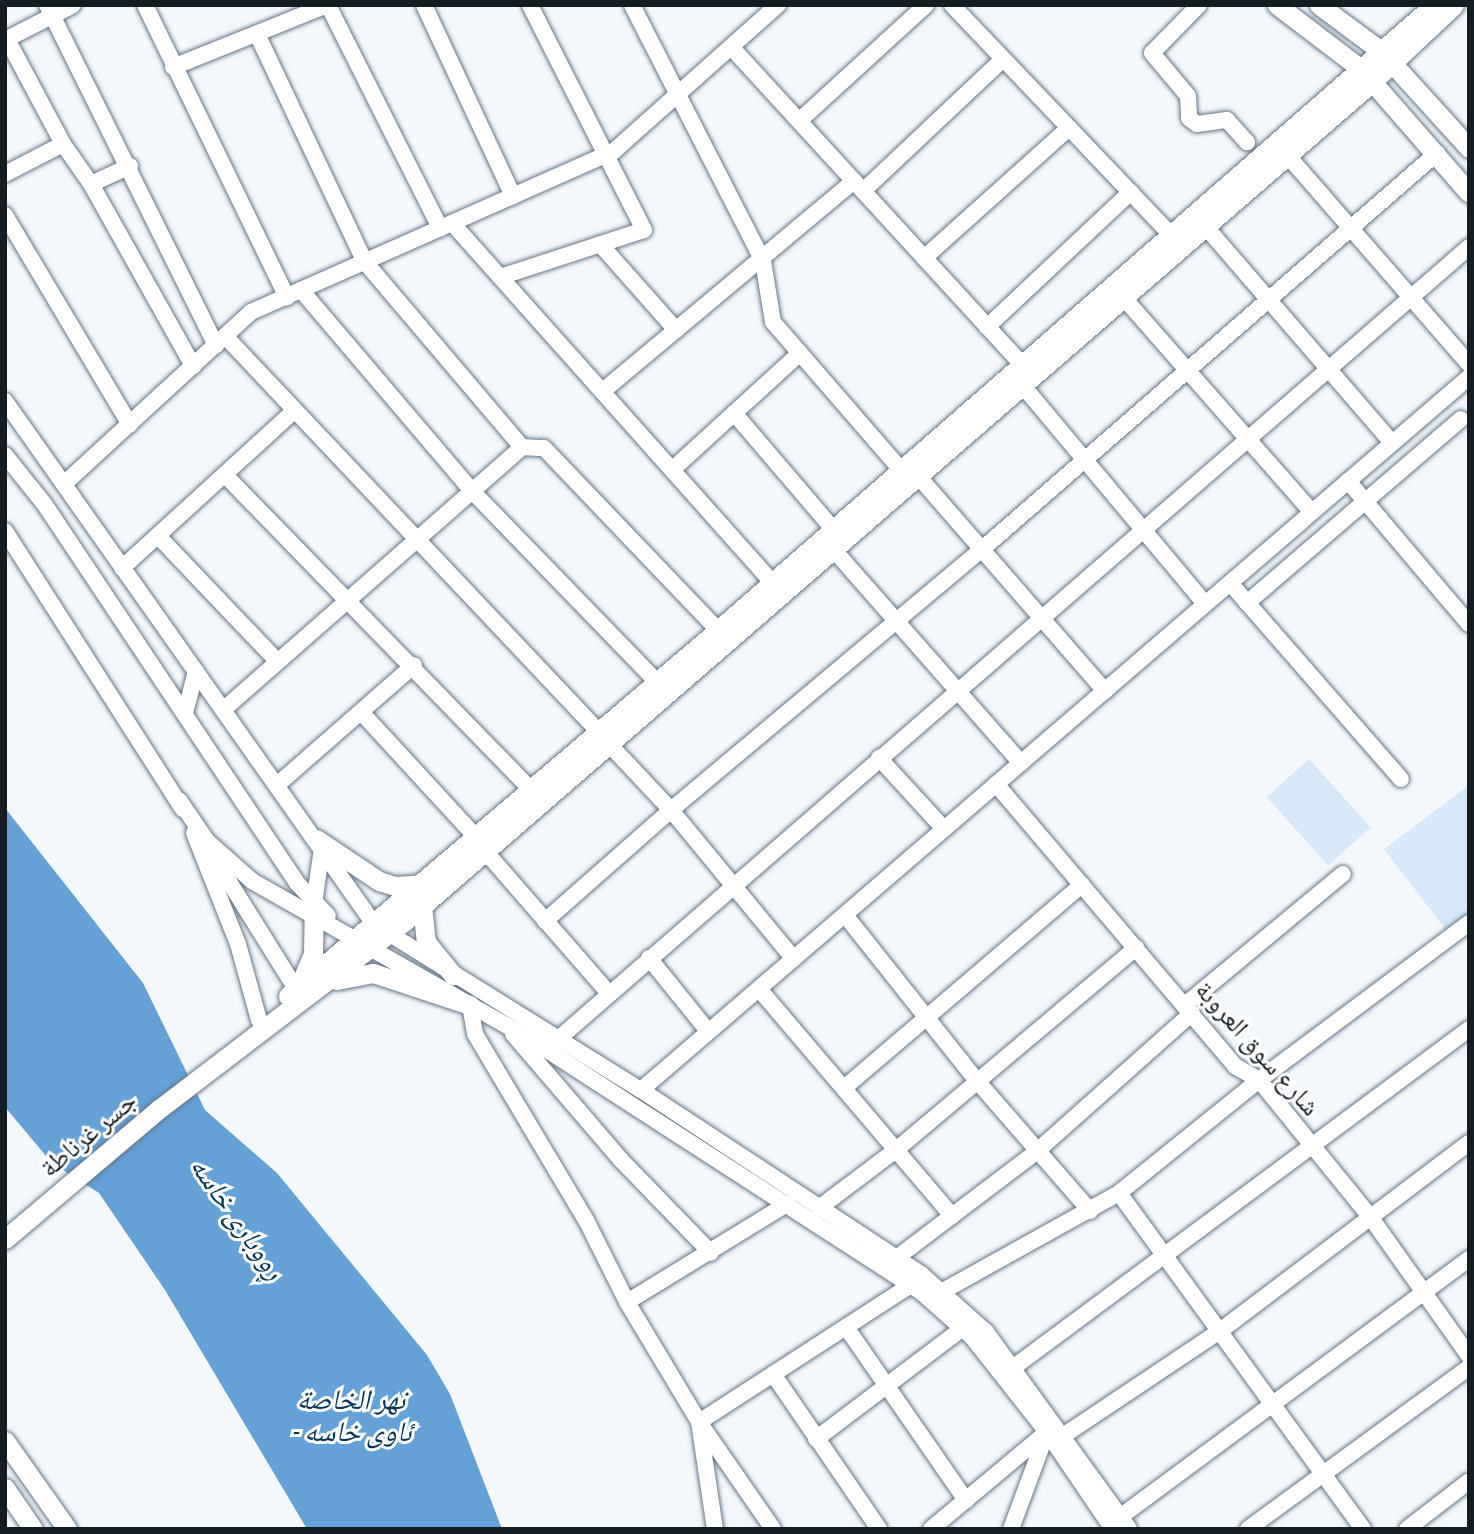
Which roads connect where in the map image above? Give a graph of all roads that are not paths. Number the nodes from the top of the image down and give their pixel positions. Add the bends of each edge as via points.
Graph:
1 (73, 5) edge
2 (145, 5) edge
3 (327, 5) edge
4 (424, 5) edge
5 (530, 5) edge
6 (778, 5) edge
7 (926, 5) edge
8 (952, 5) edge
9 (1199, 5) edge
10 (1277, 5) edge
11 (1319, 5) edge
12 (1454, 5) edge
13 (632, 6) edge
14 (1429, 7) edge
15 (50, 10) edge
16 (295, 11) edge
17 (258, 36) junction
18 (6, 40) edge
19 (732, 48) junction
20 (1387, 58) junction
21 (1003, 59) junction
22 (173, 67) junction
23 (1367, 76) junction
24 (678, 98) junction
25 (799, 121) junction
26 (1069, 128) junction
27 (1247, 142) dead end
28 (63, 144) junction
29 (1469, 148) edge
30 (1437, 152) junction
31 (607, 155) junction
32 (1288, 156) junction
33 (130, 166) junction
34 (5, 174) edge
35 (91, 184) junction
36 (858, 186) junction
37 (1130, 192) junction
38 (1469, 193) edge
39 (513, 196) junction
40 (5, 215) edge
41 (446, 226) junction
42 (1205, 226) junction
43 (1350, 228) junction
44 (1170, 234) junction
45 (600, 244) junction
46 (1469, 247) edge
47 (924, 258) junction
48 (763, 261) junction
49 (365, 262) junction
50 (500, 277) junction
51 (294, 293) junction
52 (1123, 297) junction
53 (1269, 297) junction
54 (1410, 297) junction
55 (987, 327) junction
56 (676, 330) junction
57 (221, 340) junction
58 (800, 353) junction
59 (1469, 364) edge
60 (1022, 365) junction
61 (193, 366) junction
62 (1328, 368) junction
63 (1186, 369) junction
64 (1469, 377) edge
65 (1023, 386) junction
66 (604, 390) junction
67 (1444, 399) junction
68 (5, 401) edge
69 (294, 411) junction
70 (734, 413) junction
71 (1465, 423) edge
72 (130, 425) junction
73 (1245, 438) junction
74 (1392, 443) junction
75 (522, 447) junction
76 (5, 455) edge
77 (1084, 457) junction
78 (673, 469) junction
79 (909, 473) junction
80 (225, 475) junction
81 (1348, 481) junction
82 (64, 484) junction
83 (472, 491) junction
84 (1364, 502) junction
85 (1312, 512) junction
86 (1142, 528) junction
87 (5, 531) edge
88 (158, 536) junction
89 (414, 539) junction
90 (833, 539) junction
91 (981, 551) junction
92 (122, 568) junction
93 (772, 582) junction
94 (1230, 583) junction
95 (347, 598) junction
96 (1247, 603) junction
97 (1205, 604) junction
98 (1040, 619) junction
99 (897, 620) junction
100 (1469, 624) edge
101 (718, 630) junction
102 (276, 660) junction
103 (414, 666) junction
104 (195, 671) junction
105 (656, 681) junction
106 (957, 689) junction
107 (1105, 691) junction
108 (223, 709) junction
109 (360, 712) junction
110 (184, 713) junction
111 (604, 737) junction
112 (879, 758) junction
113 (1021, 763) junction
114 (1401, 779) dead end
115 (996, 784) junction
116 (277, 785) junction
117 (530, 789) junction
118 (179, 800) junction
119 (671, 810) junction
120 (944, 830) junction
121 (319, 844) junction
122 (480, 844) junction
123 (1343, 874) dead end
124 (422, 884) junction
125 (732, 885) junction
126 (1082, 885) junction
127 (422, 905) junction
128 (313, 911) junction
129 (845, 915) junction
130 (545, 921) junction
131 (1469, 923) edge
132 (373, 936) junction
133 (1136, 948) junction
134 (649, 958) junction
135 (794, 959) junction
136 (453, 975) junction
137 (323, 986) junction
138 (296, 989) junction
139 (759, 989) junction
140 (608, 992) junction
141 (470, 1005) junction
142 (1189, 1009) junction
143 (928, 1018) junction
144 (259, 1020) junction
145 (506, 1026) junction
146 (707, 1030) junction
147 (1466, 1037) edge
148 (557, 1040) junction
149 (204, 1068) junction
150 (1259, 1080) junction
151 (978, 1082) junction
152 (844, 1088) junction
153 (641, 1090) junction
154 (1469, 1143) edge
155 (1312, 1145) junction
156 (896, 1150) junction
157 (1036, 1152) junction
158 (50, 1193) junction
159 (1119, 1193) junction
160 (788, 1204) junction
161 (819, 1208) junction
162 (1090, 1211) junction
163 (952, 1216) junction
164 (1371, 1218) junction
165 (5, 1223) edge
166 (5, 1239) edge
167 (711, 1253) junction
168 (899, 1256) junction
169 (1166, 1258) junction
170 (1469, 1259) edge
171 (911, 1284) junction
172 (943, 1292) junction
173 (1425, 1292) junction
174 (627, 1302) junction
175 (846, 1327) junction
176 (963, 1328) junction
177 (1220, 1331) junction
178 (1469, 1356) edge
179 (1014, 1367) junction
180 (1469, 1367) edge
181 (773, 1374) junction
182 (889, 1385) junction
183 (1272, 1403) junction
184 (699, 1422) junction
185 (1047, 1432) junction
186 (1063, 1436) junction
187 (816, 1439) junction
188 (5, 1441) edge
189 (1322, 1473) junction
190 (1469, 1481) edge
191 (7, 1495) edge
192 (966, 1500) junction
193 (1018, 1511) junction
194 (1121, 1525) edge
195 (33, 1529) edge
196 (67, 1529) edge
197 (715, 1529) edge
198 (773, 1529) edge
199 (879, 1529) edge
200 (931, 1529) edge
201 (1011, 1529) edge
202 (1027, 1529) edge
203 (1248, 1529) edge
204 (1363, 1529) edge
205 (1407, 1529) edge

1 - 15 street
2 - 22 street
3 - 16 street
3 - 41 street
4 - 39 street
5 - 31 street
6 - 19 street
7 - 25 street
8 - 21 street
9 - 27 street via 1152,53 1188,96 1189,118 1197,124 1227,120
10 - 23 main road
11 - 20 main road
12 - 20 main road
13 - 24 street
14 - 20 main road
15 - 18 street
15 - 33 street
16 - 17 street
17 - 22 street
17 - 49 street
18 - 28 street
19 - 24 street
19 - 25 street
20 - 23 main road
20 - 29 main road
21 - 26 street
21 - 36 street
22 - 51 street
23 - 30 main road
23 - 32 main road
23 - 44 main road
24 - 31 street
24 - 48 street
25 - 36 street
26 - 37 street
26 - 47 street
28 - 34 street
28 - 35 street
30 - 38 main road
30 - 43 street
31 - 39 street
31 - 45 street via 643,230
32 - 42 main road
32 - 43 street
33 - 35 street
33 - 57 street
35 - 61 street
36 - 47 street
36 - 48 street
37 - 44 street
37 - 55 street
39 - 41 street
40 - 72 street
41 - 49 street
41 - 50 street
42 - 52 main road
42 - 53 street
43 - 53 street
43 - 54 street
44 - 60 main road
45 - 50 street
45 - 56 street
46 - 54 street
47 - 55 street
48 - 56 street
48 - 58 street via 773,322
49 - 51 street
49 - 75 street
50 - 66 street
51 - 57 street via 251,312
51 - 83 street
52 - 63 street
52 - 65 main road
53 - 62 street
53 - 63 street
54 - 59 street
54 - 62 street
55 - 60 street
56 - 66 street
57 - 61 street
57 - 69 street
58 - 70 street
58 - 79 street
60 - 79 main road
61 - 72 street
62 - 73 street
62 - 74 street
63 - 73 street
63 - 77 street
64 - 67 street
65 - 77 street
65 - 79 main road
66 - 78 street
67 - 71 street
67 - 74 street
68 - 82 street
69 - 80 street
69 - 89 street
70 - 78 street
70 - 90 street
71 - 84 street
72 - 82 street
73 - 85 street
73 - 86 street
74 - 81 street
75 - 83 street
75 - 101 street via 544,448
76 - 110 street
77 - 86 street
77 - 91 street
78 - 93 street
79 - 90 main road
79 - 91 street
80 - 88 street
80 - 95 street
81 - 84 street
81 - 85 street
82 - 92 street
83 - 89 street
83 - 105 street
84 - 96 street
84 - 100 street
85 - 94 street
86 - 97 street
86 - 98 street
87 - 118 street
88 - 92 street
88 - 102 street
89 - 95 street
89 - 111 street
90 - 93 main road
90 - 99 street
90 - 111 main road
91 - 98 street
91 - 99 street
92 - 104 street
93 - 101 main road
94 - 96 street
94 - 97 street
95 - 102 street
95 - 103 street
96 - 114 street
97 - 107 street
98 - 106 street
98 - 107 street
99 - 106 street
99 - 119 street
101 - 105 main road
102 - 108 street
103 - 109 street
103 - 117 street
104 - 108 street
104 - 110 street
105 - 111 main road
106 - 112 street
106 - 113 street
107 - 113 street
108 - 116 street
109 - 116 street
109 - 122 street
110 - 128 street
111 - 117 main road
111 - 119 street
111 - 122 main road
112 - 120 street
112 - 125 street
113 - 115 street
115 - 120 street
115 - 126 street, شارع سوق العروبة
116 - 121 street
117 - 122 main road
118 - 128 street via 207,841 238,871
118 - 138 street
118 - 144 street via 238,943
119 - 125 street
119 - 130 street
120 - 129 street
121 - 124 main road via 379,881 395,886
121 - 128 street
121 - 132 street
122 - 124 main road
122 - 127 main road
122 - 130 street
123 - 142 street
124 - 132 main road
125 - 134 street
125 - 135 street
126 - 133 street, شارع سوق العروبة
126 - 143 street
127 - 132 main road
127 - 136 main road via 426,942
128 - 132 street
128 - 138 main road via 313,954
129 - 135 street
129 - 143 street
130 - 140 street
131 - 150 street
132 - 136 street
132 - 137 main road
132 - 138 main road
132 - 141 street
133 - 142 street, شارع سوق العروبة
133 - 151 street
134 - 140 street
134 - 146 street
135 - 139 street
136 - 148 street
137 - 141 main road via 348,975 373,973
137 - 149 main road
138 - 144 main road
139 - 146 street
139 - 152 street
140 - 148 street
141 - 145 street
141 - 174 street via 475,1034 586,1220
142 - 150 street, شارع سوق العروبة via 1235,1066
142 - 157 street
143 - 151 street
143 - 152 street
144 - 149 main road
145 - 160 street
145 - 167 street via 621,1160
146 - 153 street
147 - 155 street
148 - 153 street
149 - 158 main road, جسر غرناطة
150 - 155 street, شارع سوق العروبة
150 - 159 street
151 - 156 street
151 - 157 street
152 - 156 street
153 - 161 street
154 - 164 street
155 - 164 street, شارع سوق العروبة
155 - 169 street
156 - 161 street
156 - 163 street
157 - 162 street
157 - 163 street
158 - 165 main road, جسر غرناطة
158 - 166 main road, جسر غرناطة
159 - 162 street
159 - 169 street
160 - 167 street
160 - 171 street
161 - 168 street
162 - 172 street
163 - 168 street
164 - 173 street, شارع سوق العروبة
164 - 177 street
167 - 174 street
168 - 172 street
169 - 177 street
169 - 179 street
170 - 173 street
171 - 175 street
171 - 176 street
172 - 179 street via 986,1332
173 - 178 street, شارع سوق العروبة
173 - 183 street
174 - 184 street
175 - 181 street
175 - 182 street
176 - 182 street
176 - 185 street
177 - 183 street
177 - 186 street
179 - 186 street
180 - 189 street
181 - 184 street
181 - 187 street
182 - 187 street
182 - 192 street
183 - 189 street
183 - 194 street
184 - 197 street
184 - 198 street
185 - 192 street
185 - 193 street
185 - 194 street
186 - 194 street
187 - 199 street
188 - 196 main road
189 - 203 street
189 - 204 street
190 - 205 street
191 - 195 main road
192 - 200 street
193 - 201 street
193 - 202 street

